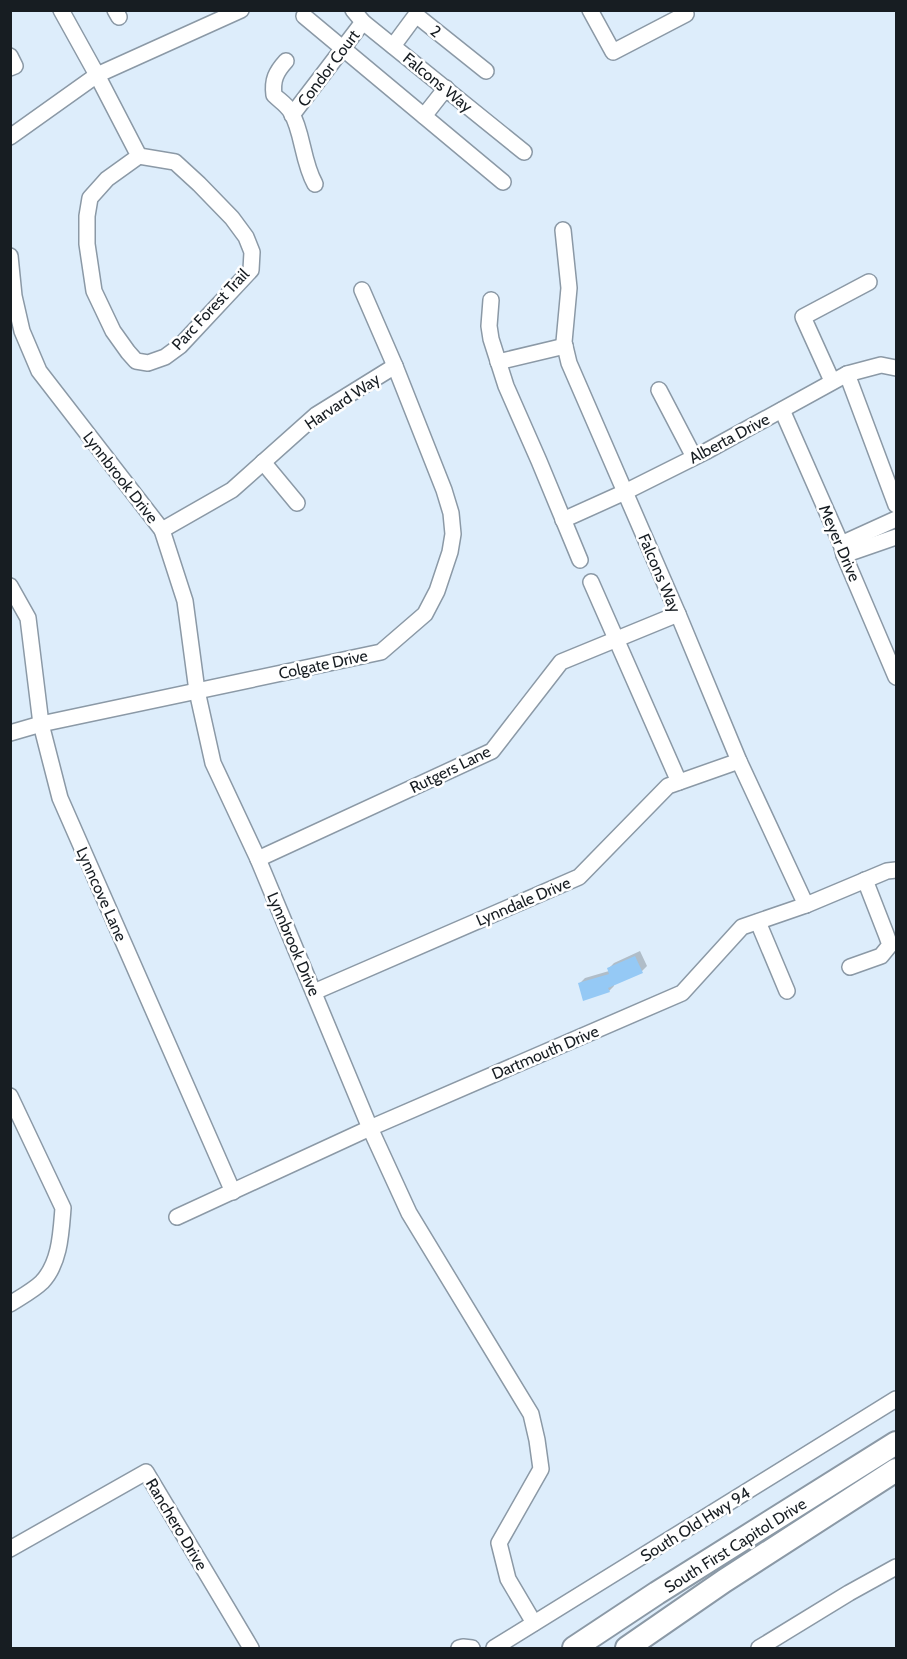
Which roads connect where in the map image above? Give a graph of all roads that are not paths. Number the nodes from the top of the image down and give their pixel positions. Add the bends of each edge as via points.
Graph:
1 (61, 10) edge
2 (241, 10) edge
3 (590, 10) edge
4 (684, 10) edge
5 (304, 16) dead end
6 (358, 16) edge
7 (393, 46) junction
8 (343, 49) junction
9 (10, 56) edge
10 (285, 61) dead end
11 (10, 68) edge
12 (486, 70) dead end
13 (98, 75) junction
14 (446, 88) junction
15 (292, 115) junction
16 (424, 116) junction
17 (10, 137) edge
18 (524, 152) dead end
19 (140, 156) junction
20 (503, 182) dead end
21 (315, 184) dead end
22 (563, 230) dead end
23 (10, 256) edge
24 (868, 282) dead end
25 (362, 290) dead end
26 (491, 300) dead end
27 (565, 346) junction
28 (498, 362) junction
29 (395, 366) junction
30 (897, 368) edge
31 (847, 374) junction
32 (832, 381) junction
33 (659, 390) dead end
34 (782, 410) junction
35 (694, 457) junction
36 (263, 462) junction
37 (626, 492) junction
38 (297, 503) dead end
39 (897, 505) edge
40 (897, 519) edge
41 (563, 520) junction
42 (162, 531) junction
43 (897, 537) edge
44 (843, 550) junction
45 (580, 560) dead end
46 (591, 582) dead end
47 (10, 586) edge
48 (678, 614) junction
49 (617, 639) junction
50 (897, 677) edge
51 (197, 691) junction
52 (41, 724) junction
53 (10, 733) edge
54 (739, 761) junction
55 (679, 782) junction
56 (258, 859) junction
57 (897, 870) edge
58 (865, 880) junction
59 (806, 905) junction
60 (758, 922) junction
61 (850, 967) dead end
62 (787, 991) dead end
63 (314, 992) junction
64 (10, 1096) edge
65 (18, 1128) edge
66 (370, 1128) junction
67 (233, 1192) junction
68 (177, 1216) dead end
69 (10, 1304) edge
70 (897, 1399) edge
71 (897, 1443) edge
72 (897, 1470) edge
73 (10, 1549) edge
74 (897, 1567) edge
75 (534, 1623) junction
76 (251, 1648) edge
77 (459, 1648) edge
78 (472, 1648) edge
79 (494, 1648) edge
80 (574, 1648) edge
81 (627, 1648) edge
82 (759, 1648) edge

1 - 13 street
2 - 13 street
3 - 4 street via 613,52 686,14
5 - 8 street
6 - 7 street, Falcons Way
6 - 8 street, Condor Court
7 - 12 street, 2 via 416,15
7 - 14 street, Falcons Way
8 - 15 street, Condor Court
8 - 16 street
9 - 11 street via 15,66
10 - 15 street via 274,77 274,95
13 - 17 street
13 - 19 street
14 - 16 street
14 - 18 street, Falcons Way
15 - 21 street
16 - 20 street
19 - 19 street, Parc Forest Trail via 107,179 90,198 87,244 94,291 113,331 136,361 148,363 165,357 188,338 251,270 252,252 232,218 175,162
22 - 27 street, Falcons Way via 569,288
23 - 42 street, Lynnbrook Drive via 22,331 39,371
24 - 32 street via 803,317
25 - 29 street, Colgate Drive
26 - 28 street via 489,326
27 - 28 street
27 - 37 street, Falcons Way
28 - 41 street
29 - 36 street, Harvard Way via 316,415
29 - 51 street, Colgate Drive via 452,513 450,552 425,614 381,652
30 - 31 street, Alberta Drive via 881,365
31 - 32 street, Alberta Drive
31 - 39 street
32 - 34 street, Alberta Drive
33 - 35 street
34 - 35 street, Alberta Drive
34 - 44 street, Meyer Drive
35 - 37 street, Alberta Drive
36 - 38 street
36 - 42 street, Harvard Way via 232,490
37 - 41 street, Alberta Drive
37 - 48 street, Falcons Way
40 - 44 street
41 - 45 street
42 - 51 street, Lynnbrook Drive via 185,600
43 - 44 street
44 - 50 street, Meyer Drive
46 - 49 street
47 - 52 street, Lynncove Lane via 28,618
48 - 49 street, Rutgers Lane
48 - 54 street, Falcons Way
49 - 55 street
49 - 56 street, Rutgers Lane via 561,662 492,751
51 - 52 street, Colgate Drive
51 - 56 street, Lynnbrook Drive via 213,763
52 - 53 street, Colgate Drive
52 - 67 street, Lynncove Lane via 60,798
54 - 55 street, Lynndale Drive
54 - 59 street, Falcons Way
55 - 63 street, Lynndale Drive via 668,786 579,877
56 - 63 street, Lynnbrook Drive
57 - 58 street, Dartmouth Drive
58 - 59 street, Dartmouth Drive
58 - 61 street via 890,945 880,956
59 - 60 street, Dartmouth Drive
60 - 62 street
60 - 66 street, Dartmouth Drive via 742,927 682,993
63 - 66 street, Lynnbrook Drive
64 - 65 street
65 - 69 street via 63,1208 53,1266 42,1282
66 - 67 street, Dartmouth Drive
66 - 75 street, Lynnbrook Drive via 409,1213 531,1414 541,1468 499,1543 508,1579
67 - 68 street, Dartmouth Drive
70 - 75 street, South Old Hwy 94
71 - 80 highway, South First Capitol Drive
72 - 81 highway, South First Capitol Drive
73 - 76 street, Ranchero Drive via 146,1472
74 - 82 street
75 - 79 street, South Old Hwy 94
77 - 78 street

